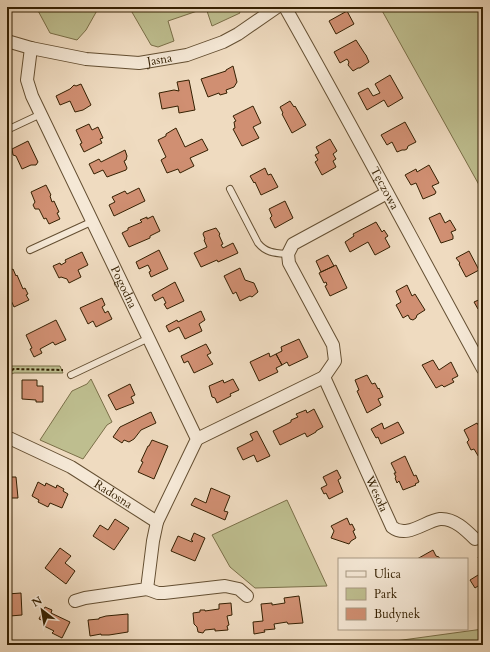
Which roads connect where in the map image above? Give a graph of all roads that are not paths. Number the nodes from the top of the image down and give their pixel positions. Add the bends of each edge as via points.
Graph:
1 (277, 7) edge
2 (286, 7) edge
3 (7, 41) edge
4 (31, 48) junction
5 (40, 114) junction
6 (7, 130) edge
7 (230, 189) dead end
8 (387, 193) junction
9 (91, 222) junction
10 (30, 250) dead end
11 (288, 254) junction
12 (149, 338) junction
13 (483, 369) edge
14 (71, 375) road end
15 (324, 377) junction
16 (7, 437) edge
17 (196, 439) junction
18 (158, 522) junction
19 (475, 539) dead end
20 (147, 589) junction
21 (247, 596) dead end
22 (74, 601) dead end

1 - 4 street, Jasna via 223,42 173,58 139,63 86,59
2 - 8 street, Tęczowa
3 - 4 street, Jasna
4 - 5 street, Pogodna via 28,86
5 - 6 lane
5 - 9 street, Pogodna
7 - 11 lane via 263,249 272,253
8 - 11 street via 294,244
8 - 13 street, Tęczowa
9 - 10 lane
9 - 12 street, Pogodna
11 - 15 street via 289,263 333,345 335,362
12 - 14 lane
12 - 17 street, Pogodna
15 - 17 street
15 - 19 street, Wesoła via 392,527 405,531 440,519 447,520 467,531
16 - 18 street, Radosna via 71,467
17 - 18 street
18 - 20 street
20 - 21 street via 164,593 226,586 239,589
20 - 22 street

